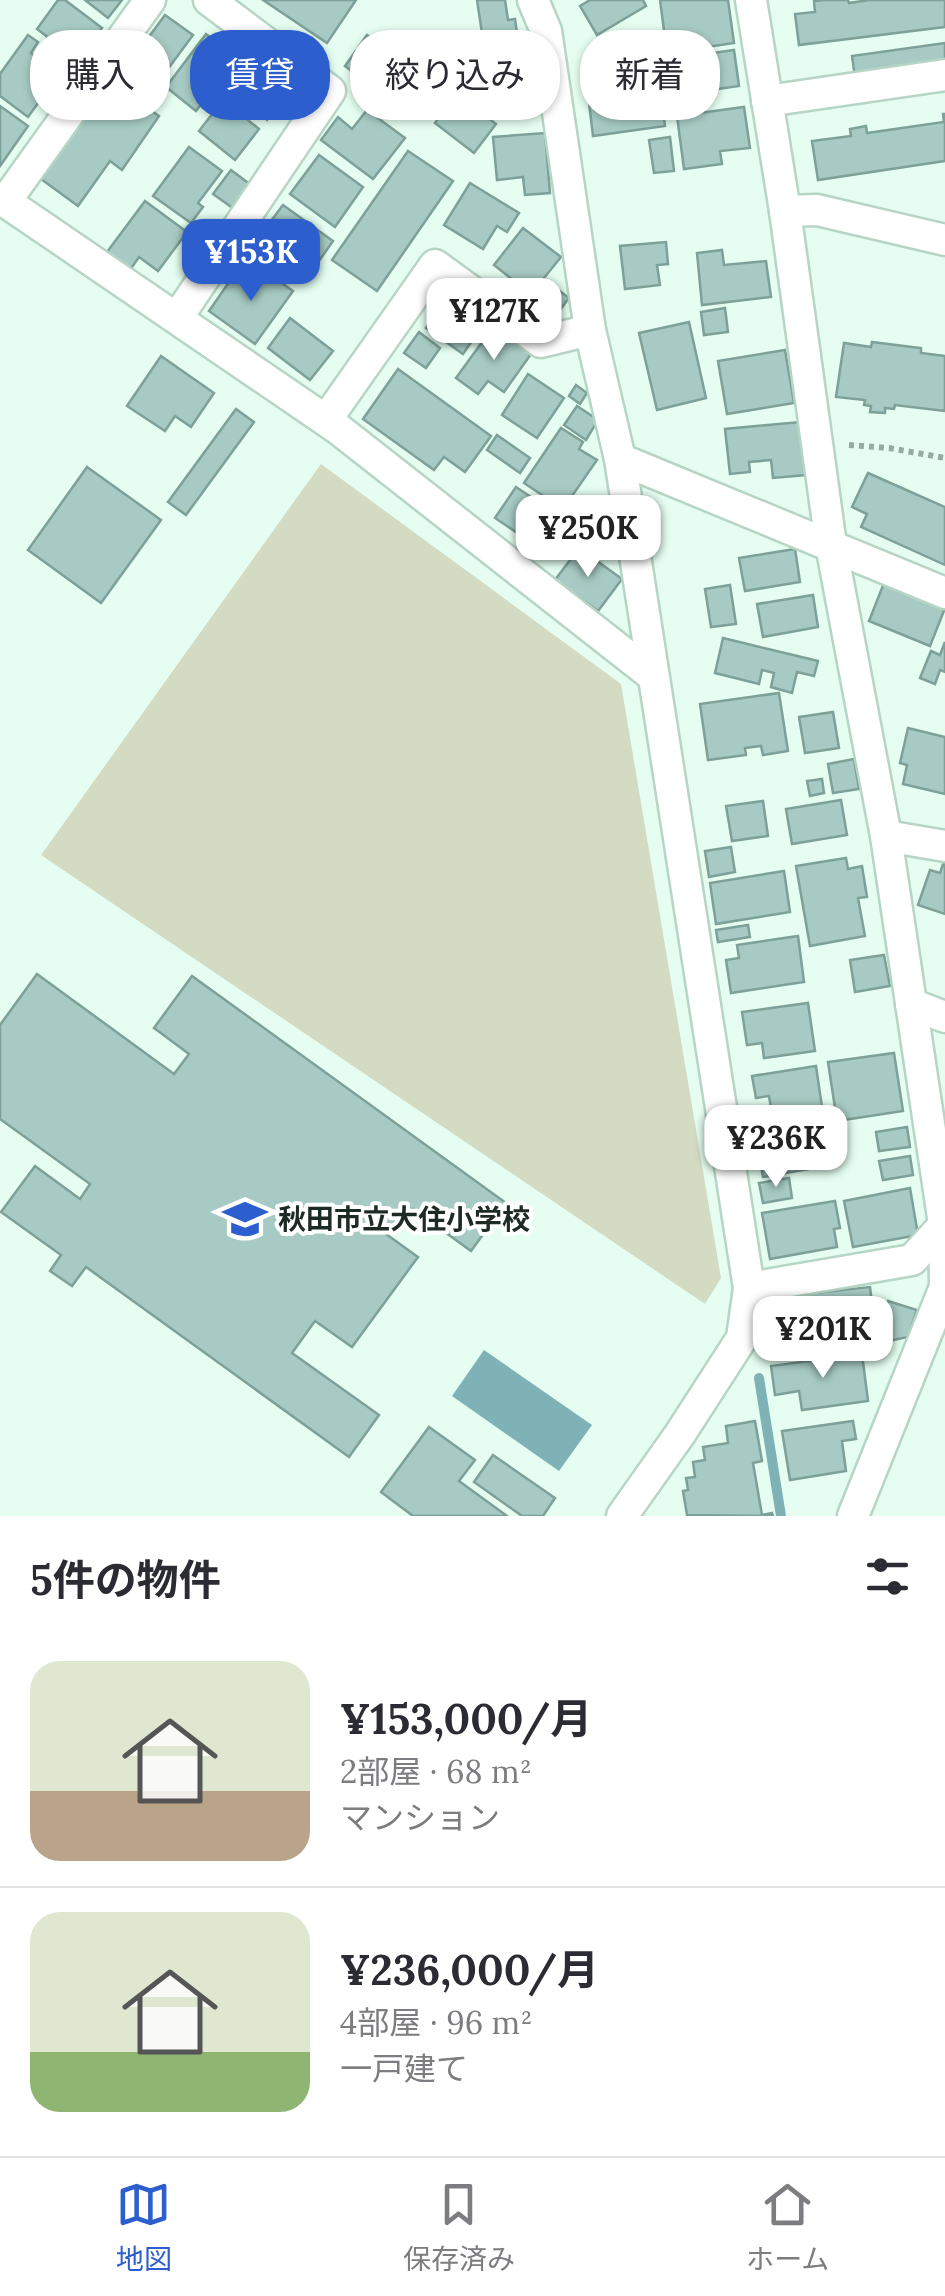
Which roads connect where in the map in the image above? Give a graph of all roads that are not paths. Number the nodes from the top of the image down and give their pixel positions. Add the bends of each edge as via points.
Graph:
1 (150, 0) edge
2 (208, 0) edge
3 (533, 0) edge
4 (750, 0) edge
5 (945, 75) edge
6 (767, 101) junction
7 (3, 200) edge
8 (786, 212) junction
9 (940, 237) edge
10 (177, 318) junction
11 (590, 330) junction
12 (326, 420) junction
13 (620, 459) junction
14 (832, 546) junction
15 (945, 593) edge
16 (652, 676) junction
17 (886, 836) junction
18 (945, 846) edge
19 (910, 1004) junction
20 (945, 1017) edge
21 (944, 1224) edge
22 (749, 1288) junction
23 (622, 1516) edge
24 (853, 1516) edge

1 - 7 street
2 - 10 street via 330,92
3 - 11 street via 546,31
4 - 6 street
5 - 6 street
6 - 8 street
7 - 10 street
8 - 9 street via 817,210
8 - 14 street
10 - 12 street
11 - 12 street via 542,342 435,264
11 - 13 street
12 - 16 street
13 - 14 street
13 - 16 street
14 - 15 street
14 - 17 street
16 - 22 street
17 - 18 street
17 - 19 street
19 - 20 street
19 - 21 street
21 - 22 street via 912,1260
21 - 24 street via 945,1287
22 - 23 street via 742,1338

